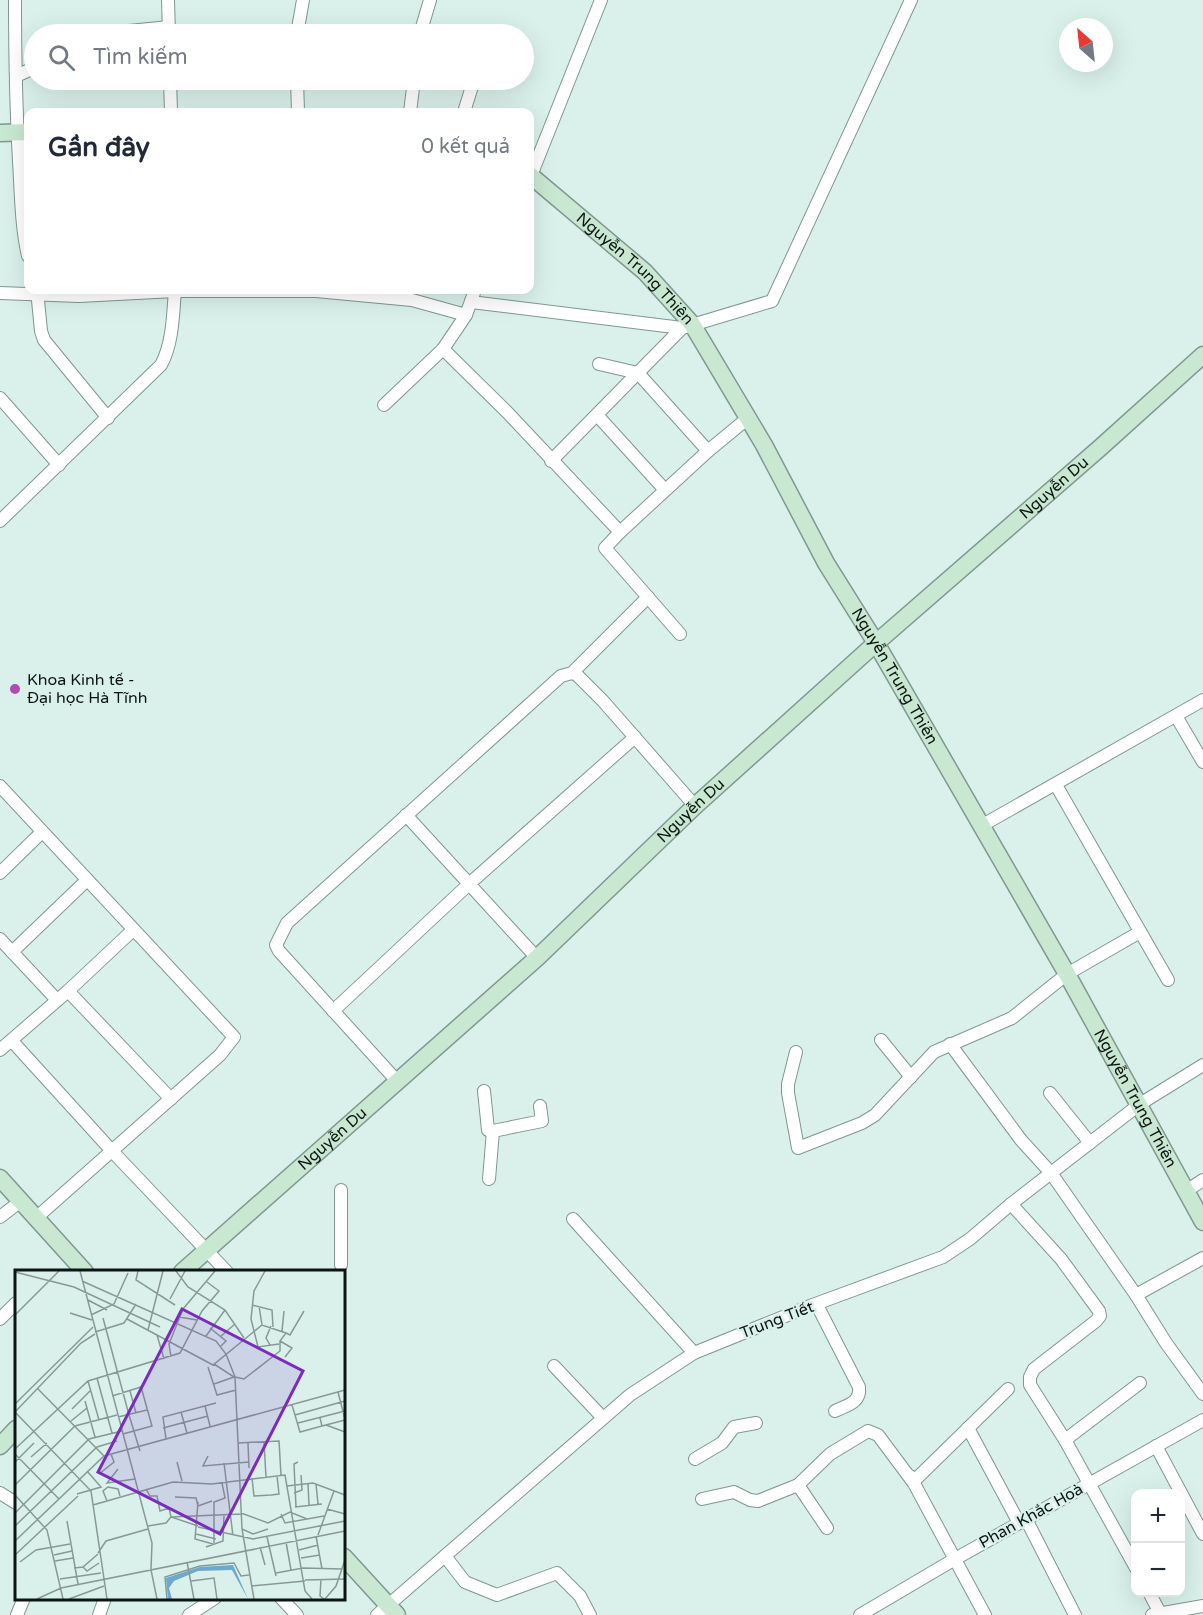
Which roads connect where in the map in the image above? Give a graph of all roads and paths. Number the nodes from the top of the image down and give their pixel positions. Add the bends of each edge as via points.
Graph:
1 (15, 0) edge
2 (168, 0) edge
3 (303, 0) edge
4 (430, 0) edge
5 (601, 0) edge
6 (911, 0) edge
7 (169, 24) edge
8 (299, 24) edge
9 (423, 24) edge
10 (24, 72) edge
11 (16, 76) junction
12 (170, 90) edge
13 (297, 90) edge
14 (413, 90) edge
15 (471, 90) edge
16 (171, 108) edge
17 (298, 108) edge
18 (410, 108) edge
19 (465, 108) edge
20 (23, 132) edge
21 (0, 133) edge
22 (24, 165) edge
23 (534, 166) edge
24 (534, 179) edge
25 (24, 216) edge
26 (24, 238) edge
27 (24, 292) edge
28 (0, 293) edge
29 (37, 294) edge
30 (58, 294) edge
31 (111, 294) edge
32 (174, 294) edge
33 (348, 294) edge
34 (474, 294) edge
35 (471, 302) junction
36 (466, 315) junction
37 (687, 326) junction
38 (443, 349) junction
39 (1203, 355) edge
40 (599, 364) dead end
41 (638, 373) junction
42 (0, 398) edge
43 (384, 405) dead end
44 (597, 415) junction
45 (108, 418) junction
46 (748, 418) junction
47 (708, 451) junction
48 (551, 461) junction
49 (59, 465) junction
50 (665, 490) junction
51 (0, 521) edge
52 (620, 532) junction
53 (648, 597) junction
54 (680, 634) dead end
55 (876, 644) junction
56 (572, 673) junction
57 (1203, 700) edge
58 (1176, 716) junction
59 (635, 738) junction
60 (1203, 762) edge
61 (1056, 785) junction
62 (0, 786) edge
63 (695, 806) junction
64 (406, 815) junction
65 (981, 826) junction
66 (42, 832) junction
67 (0, 873) edge
68 (87, 880) junction
69 (469, 884) junction
70 (133, 930) junction
71 (1140, 932) junction
72 (0, 939) edge
73 (12, 952) junction
74 (537, 958) junction
75 (1067, 974) junction
76 (1168, 980) dead end
77 (68, 991) junction
78 (57, 1000) junction
79 (333, 1011) junction
80 (882, 1040) dead end
81 (5, 1042) edge
82 (950, 1044) junction
83 (796, 1052) dead end
84 (1203, 1065) edge
85 (911, 1077) junction
86 (397, 1081) junction
87 (484, 1091) dead end
88 (1050, 1093) dead end
89 (171, 1099) junction
90 (1140, 1104) junction
91 (540, 1106) dead end
92 (493, 1131) junction
93 (1089, 1143) junction
94 (112, 1151) junction
95 (1051, 1173) junction
96 (0, 1178) edge
97 (489, 1179) dead end
98 (1203, 1180) edge
99 (341, 1190) dead end
100 (1186, 1191) junction
101 (21, 1201) junction
102 (1011, 1204) junction
103 (0, 1217) edge
104 (36, 1218) junction
105 (573, 1219) dead end
106 (1203, 1222) edge
107 (207, 1249) junction
108 (1203, 1258) edge
109 (341, 1265) dead end
110 (83, 1270) edge
111 (184, 1270) edge
112 (225, 1270) edge
113 (1136, 1295) junction
114 (15, 1304) edge
115 (817, 1305) junction
116 (0, 1319) edge
117 (694, 1353) junction
118 (554, 1366) dead end
119 (1140, 1383) dead end
120 (1008, 1389) dead end
121 (1203, 1394) edge
122 (835, 1411) dead end
123 (603, 1418) junction
124 (1203, 1420) edge
125 (756, 1423) dead end
126 (968, 1428) junction
127 (15, 1430) edge
128 (1065, 1440) junction
129 (0, 1446) edge
130 (1156, 1446) junction
131 (899, 1457) dead end
132 (695, 1459) dead end
133 (913, 1482) junction
134 (1089, 1484) junction
135 (798, 1485) junction
136 (0, 1493) edge
137 (702, 1499) dead end
138 (15, 1502) edge
139 (1023, 1521) junction
140 (827, 1527) dead end
141 (1203, 1534) edge
142 (445, 1556) junction
143 (345, 1558) edge
144 (955, 1559) junction
145 (1131, 1559) edge
146 (1151, 1597) edge
147 (24, 1600) edge
148 (105, 1600) edge
149 (207, 1600) edge
150 (282, 1600) edge
151 (1203, 1606) edge
152 (387, 1612) edge
153 (1158, 1614) edge
154 (17, 1615) edge
155 (99, 1615) edge
156 (189, 1615) edge
157 (297, 1615) edge
158 (590, 1615) edge
159 (860, 1615) edge
160 (986, 1615) edge
161 (1075, 1615) edge

1 - 11 street
2 - 7 street
3 - 8 street
4 - 9 street
5 - 23 street
6 - 37 street via 772,301
10 - 11 street
11 - 20 street
12 - 16 street
13 - 17 street
14 - 18 street
15 - 19 street
20 - 21 main road
20 - 22 street
24 - 37 main road, Nguyễn Trung Thiên via 645,272
25 - 26 street
27 - 28 street
29 - 45 street via 44,340
30 - 31 street
32 - 45 street via 166,355 161,365
33 - 36 street via 412,300
34 - 35 street
35 - 36 street
35 - 37 street
36 - 38 street
37 - 41 street
37 - 46 main road, Nguyễn Trung Thiên
38 - 43 street
38 - 48 street
39 - 55 main road, Nguyễn Du
40 - 41 street
41 - 44 street
41 - 47 street
42 - 49 street
44 - 48 street
44 - 50 street
45 - 49 street
46 - 47 street
46 - 55 main road, Nguyễn Trung Thiên via 826,563
47 - 50 street
48 - 52 street
49 - 51 street
50 - 52 street
52 - 53 street via 605,548
53 - 54 street
53 - 56 street
55 - 63 main road, Nguyễn Du
55 - 65 main road, Nguyễn Trung Thiên
56 - 59 street
56 - 64 street via 561,676
57 - 58 street
58 - 60 street
58 - 61 street
59 - 63 street
59 - 69 street
61 - 65 street
61 - 71 street
62 - 66 street
63 - 74 main road, Nguyễn Du
64 - 69 street
64 - 79 street via 290,920 276,945
65 - 75 main road, Nguyễn Trung Thiên
66 - 67 street
66 - 68 street
68 - 70 street
68 - 73 street
69 - 74 street
69 - 79 street
70 - 77 street
70 - 89 street via 234,1037 220,1055
71 - 75 street
71 - 76 street
72 - 73 street
73 - 78 street
74 - 86 main road, Nguyễn Du
75 - 82 street via 1012,1018
75 - 90 main road, Nguyễn Trung Thiên
77 - 78 street
77 - 89 street
78 - 81 street
79 - 86 street
80 - 85 street
81 - 94 street
82 - 85 street via 934,1052
82 - 95 street via 1021,1140
83 - 85 street via 788,1092 798,1148 862,1124
84 - 90 street, Trung Tiết
86 - 107 main road, Nguyễn Du
87 - 92 street via 488,1130
88 - 93 street
89 - 94 street
90 - 93 street, Trung Tiết
90 - 100 main road, Nguyễn Trung Thiên
91 - 92 street via 542,1121
92 - 97 street
93 - 95 street, Trung Tiết
94 - 104 street
94 - 107 street
95 - 102 street, Trung Tiết
95 - 113 street
96 - 101 main road
98 - 100 street
99 - 109 street
100 - 106 main road, Nguyễn Trung Thiên
101 - 103 street
101 - 104 main road
102 - 115 street, Trung Tiết via 943,1257
102 - 128 street via 1061,1259 1100,1313 1096,1322 1042,1362 1030,1377 1032,1391
104 - 110 main road
105 - 117 street
107 - 111 main road, Nguyễn Du
107 - 112 street
108 - 113 street
113 - 121 street
114 - 116 street
115 - 117 street, Trung Tiết
115 - 122 street via 859,1388 857,1400
117 - 123 street, Trung Tiết via 630,1395
118 - 123 street
119 - 128 street
120 - 126 street
123 - 142 street, Trung Tiết
124 - 130 street, Phan Khắc Hoà
125 - 132 street via 734,1427 722,1443
126 - 133 street
126 - 139 street
127 - 129 main road
128 - 134 street
130 - 134 street, Phan Khắc Hoà
130 - 141 street
131 - 133 street
133 - 135 street via 878,1435 868,1431 830,1454
133 - 144 street
134 - 139 street, Phan Khắc Hoà
134 - 145 street
135 - 137 street via 758,1501 734,1492
135 - 140 street
136 - 138 street
139 - 144 street, Phan Khắc Hoà
139 - 161 street
142 - 152 street, Trung Tiết
142 - 158 street via 465,1582 497,1595 557,1573 580,1596
143 - 152 main road
144 - 159 street, Phan Khắc Hoà
144 - 160 street
146 - 153 street
147 - 154 street
148 - 155 street
149 - 156 street
150 - 157 street
151 - 153 street

